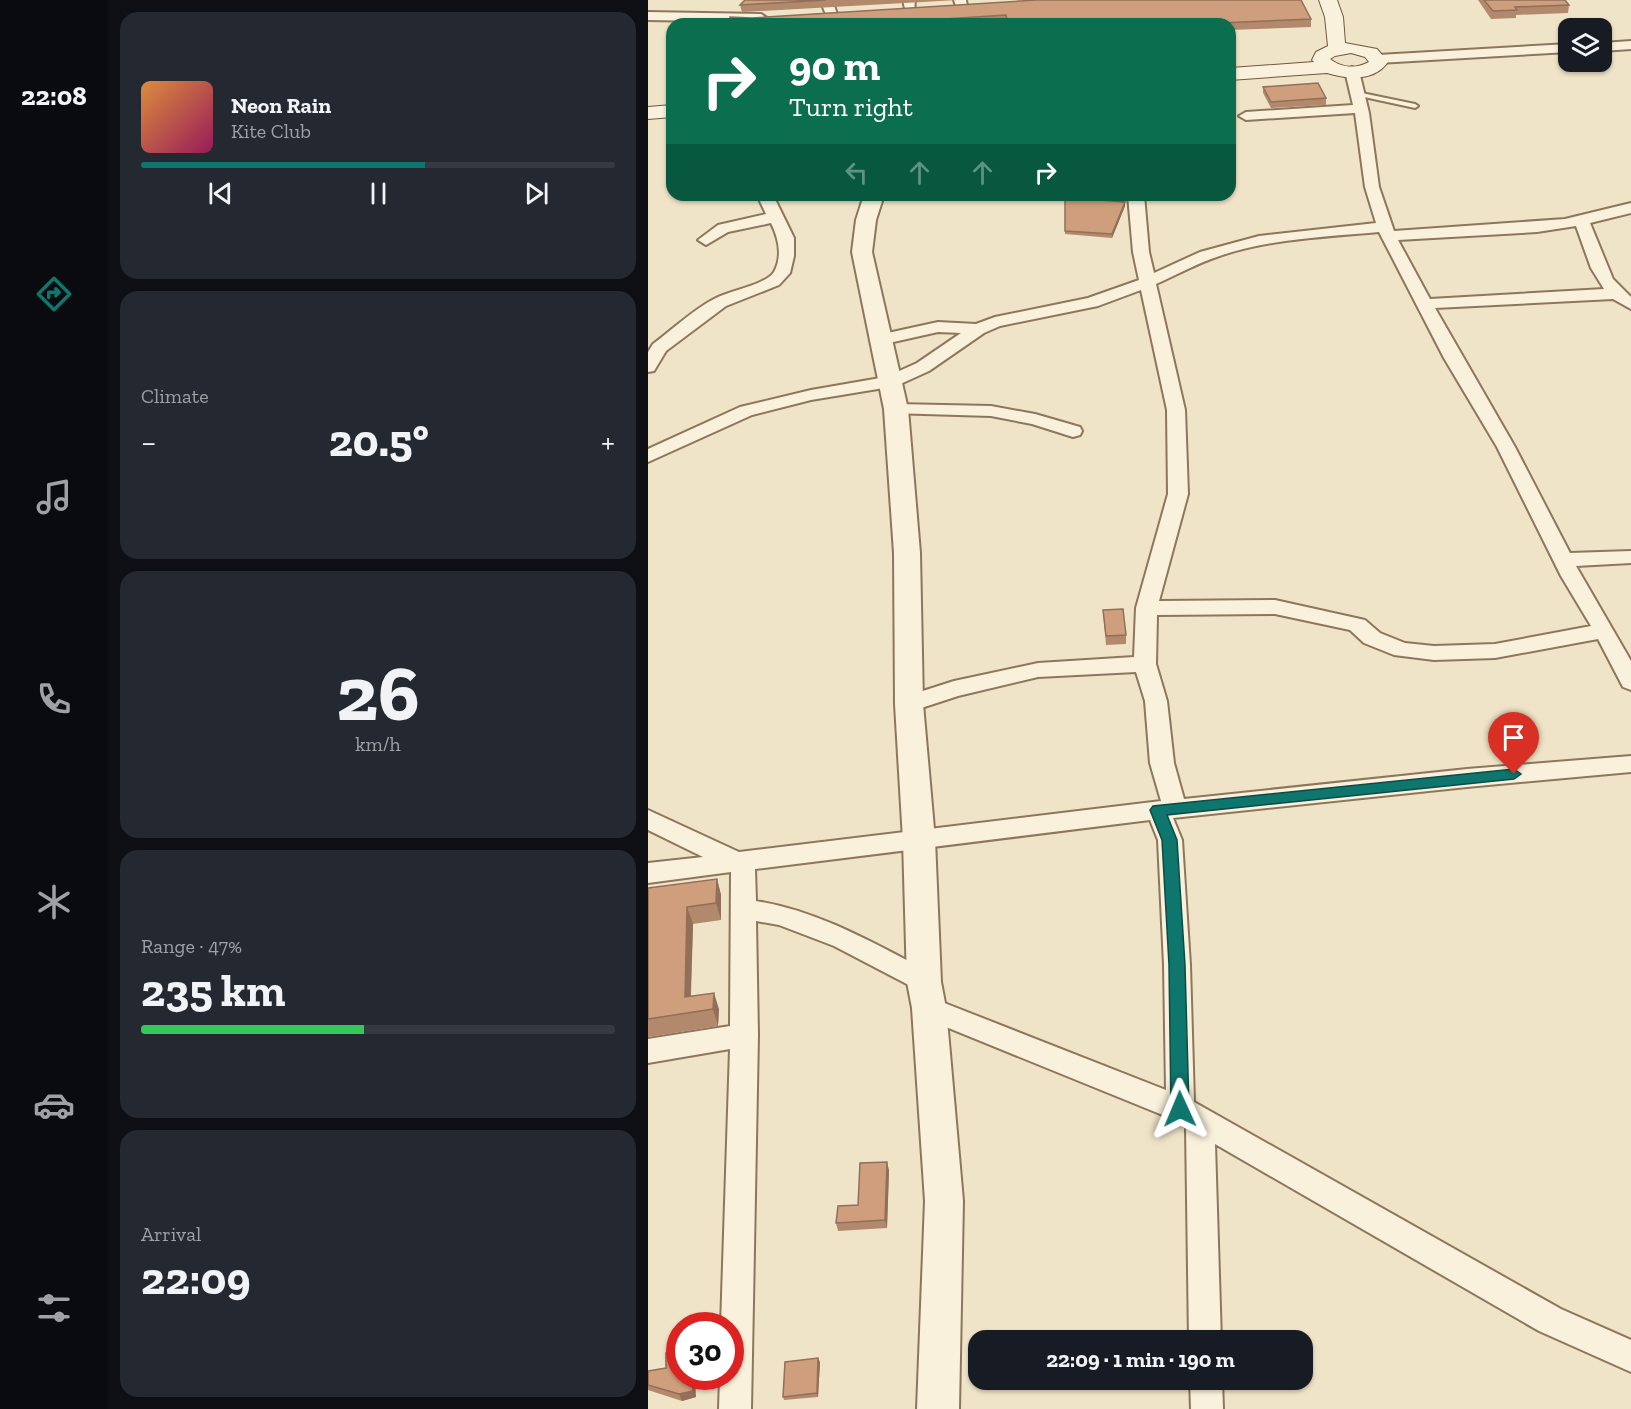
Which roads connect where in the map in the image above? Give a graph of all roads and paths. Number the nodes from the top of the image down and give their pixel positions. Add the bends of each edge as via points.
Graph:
1 (826, 0) edge
2 (1328, 0) edge
3 (831, 14) edge
4 (648, 16) edge
5 (776, 17) edge
6 (1334, 17) junction
7 (677, 18) edge
8 (762, 18) edge
9 (1631, 45) edge
10 (1612, 46) edge
11 (1358, 49) junction
12 (1558, 49) edge
13 (1329, 57) junction
14 (1378, 58) junction
15 (1236, 65) edge
16 (1352, 71) junction
17 (1236, 73) edge
18 (1359, 102) junction
19 (666, 104) edge
20 (648, 105) edge
21 (1415, 106) dead end
22 (666, 112) edge
23 (648, 113) edge
24 (1246, 116) dead end
25 (768, 201) edge
26 (872, 201) edge
27 (1136, 201) edge
28 (1631, 208) edge
29 (775, 215) junction
30 (1581, 220) junction
31 (1387, 231) junction
32 (706, 240) dead end
33 (1148, 282) junction
34 (1614, 294) junction
35 (1425, 304) junction
36 (1631, 304) edge
37 (978, 329) junction
38 (880, 340) junction
39 (653, 346) edge
40 (648, 367) edge
41 (893, 395) junction
42 (1073, 431) dead end
43 (648, 456) edge
44 (1631, 557) edge
45 (1564, 560) junction
46 (1147, 608) junction
47 (1604, 631) junction
48 (1145, 664) junction
49 (1631, 682) edge
50 (909, 704) junction
51 (1631, 764) edge
52 (1166, 809) junction
53 (648, 819) edge
54 (920, 840) junction
55 (740, 861) junction
56 (648, 873) edge
57 (744, 909) junction
58 (927, 995) junction
59 (744, 1035) junction
60 (648, 1051) edge
61 (1190, 1114) junction
62 (1204, 1330) edge
63 (1631, 1356) edge
64 (1206, 1390) edge
65 (735, 1409) edge
66 (938, 1409) edge
67 (1207, 1409) edge

1 - 3 street
2 - 6 main road
4 - 7 street
5 - 8 street
6 - 11 main road
6 - 13 main road
9 - 10 street
11 - 13 main road
11 - 14 main road
12 - 14 street
13 - 15 main road
13 - 16 main road
13 - 17 main road
14 - 16 main road via 1373,68
16 - 18 street
18 - 21 lane
18 - 24 street
18 - 31 street via 1372,187
19 - 20 main road
22 - 23 main road
25 - 29 street
26 - 38 street via 862,252
27 - 33 street
28 - 30 street
29 - 32 street via 723,228
29 - 39 street via 786,238 782,273 773,282 720,302
30 - 31 street via 1537,227
30 - 34 street via 1604,280
31 - 33 street via 1314,233 1259,241 1206,255
31 - 35 street
33 - 37 street via 1092,302
33 - 46 street via 1176,410 1178,494
34 - 35 street
34 - 36 street
35 - 45 street
37 - 38 street via 938,327
37 - 41 street via 923,367
38 - 41 street
39 - 40 street
41 - 42 street via 1035,419
41 - 43 street via 811,395 746,411
41 - 50 street via 907,553
44 - 45 street
45 - 47 street
46 - 47 street via 1275,608 1358,625 1372,638 1402,650 1434,653 1495,651
46 - 48 street
47 - 49 street
48 - 50 street via 1038,670 954,689
48 - 52 street via 1156,701
50 - 54 street
51 - 52 street
52 - 54 street
52 - 61 street
53 - 55 street
54 - 55 street
54 - 58 street
55 - 56 street
55 - 57 street
57 - 58 street via 782,915 843,939
57 - 59 street
58 - 61 street
58 - 66 street via 944,1201
59 - 60 street
59 - 65 street
61 - 62 street
61 - 63 street via 1550,1320
64 - 67 street

